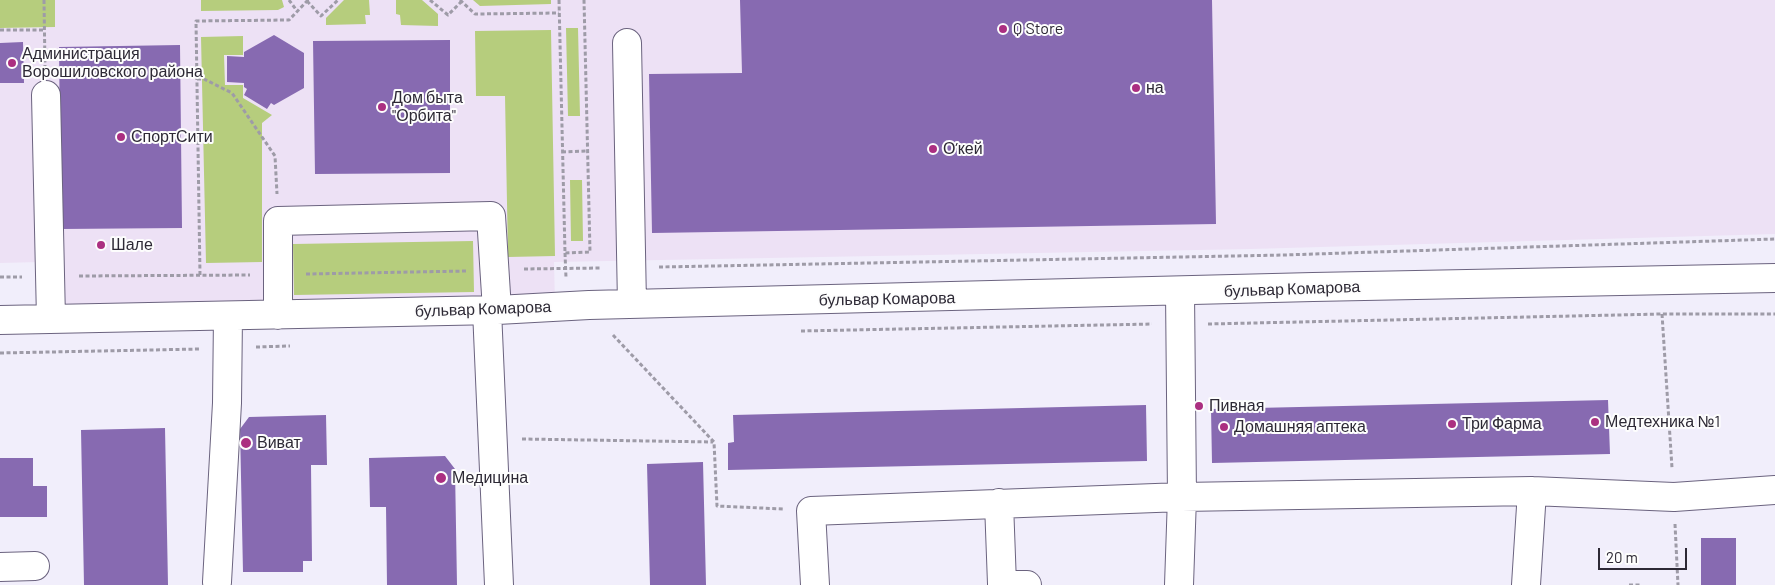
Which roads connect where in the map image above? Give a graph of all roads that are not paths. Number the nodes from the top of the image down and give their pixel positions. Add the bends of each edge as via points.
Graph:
1 (627, 43) dead end
2 (46, 95) road end
3 (1775, 278) edge
4 (1180, 292) junction
5 (632, 304) junction
6 (492, 310) junction
7 (278, 314) junction
8 (228, 316) junction
9 (51, 319) junction
10 (0, 320) edge
11 (1775, 490) edge
12 (1532, 491) junction
13 (1182, 496) junction
14 (999, 503) junction
15 (35, 566) dead end
16 (0, 567) edge
17 (217, 582) dead end
18 (499, 585) edge
19 (815, 585) edge
20 (1010, 585) edge
21 (1180, 585) edge
22 (1526, 585) edge

1 - 5 street
2 - 9 street
3 - 4 street, бульвар Комарова
4 - 5 street, бульвар Комарова
4 - 13 street
5 - 6 street, бульвар Комарова
6 - 7 street, бульвар Комарова
6 - 7 street via 491,216 278,221
6 - 18 street
7 - 8 street, бульвар Комарова
8 - 9 street, бульвар Комарова
8 - 17 street via 227,404
9 - 10 street, бульвар Комарова
11 - 12 street via 1674,497
12 - 13 street
12 - 22 street
13 - 14 street
13 - 21 street
14 - 19 street via 811,511
14 - 20 street
15 - 16 street

